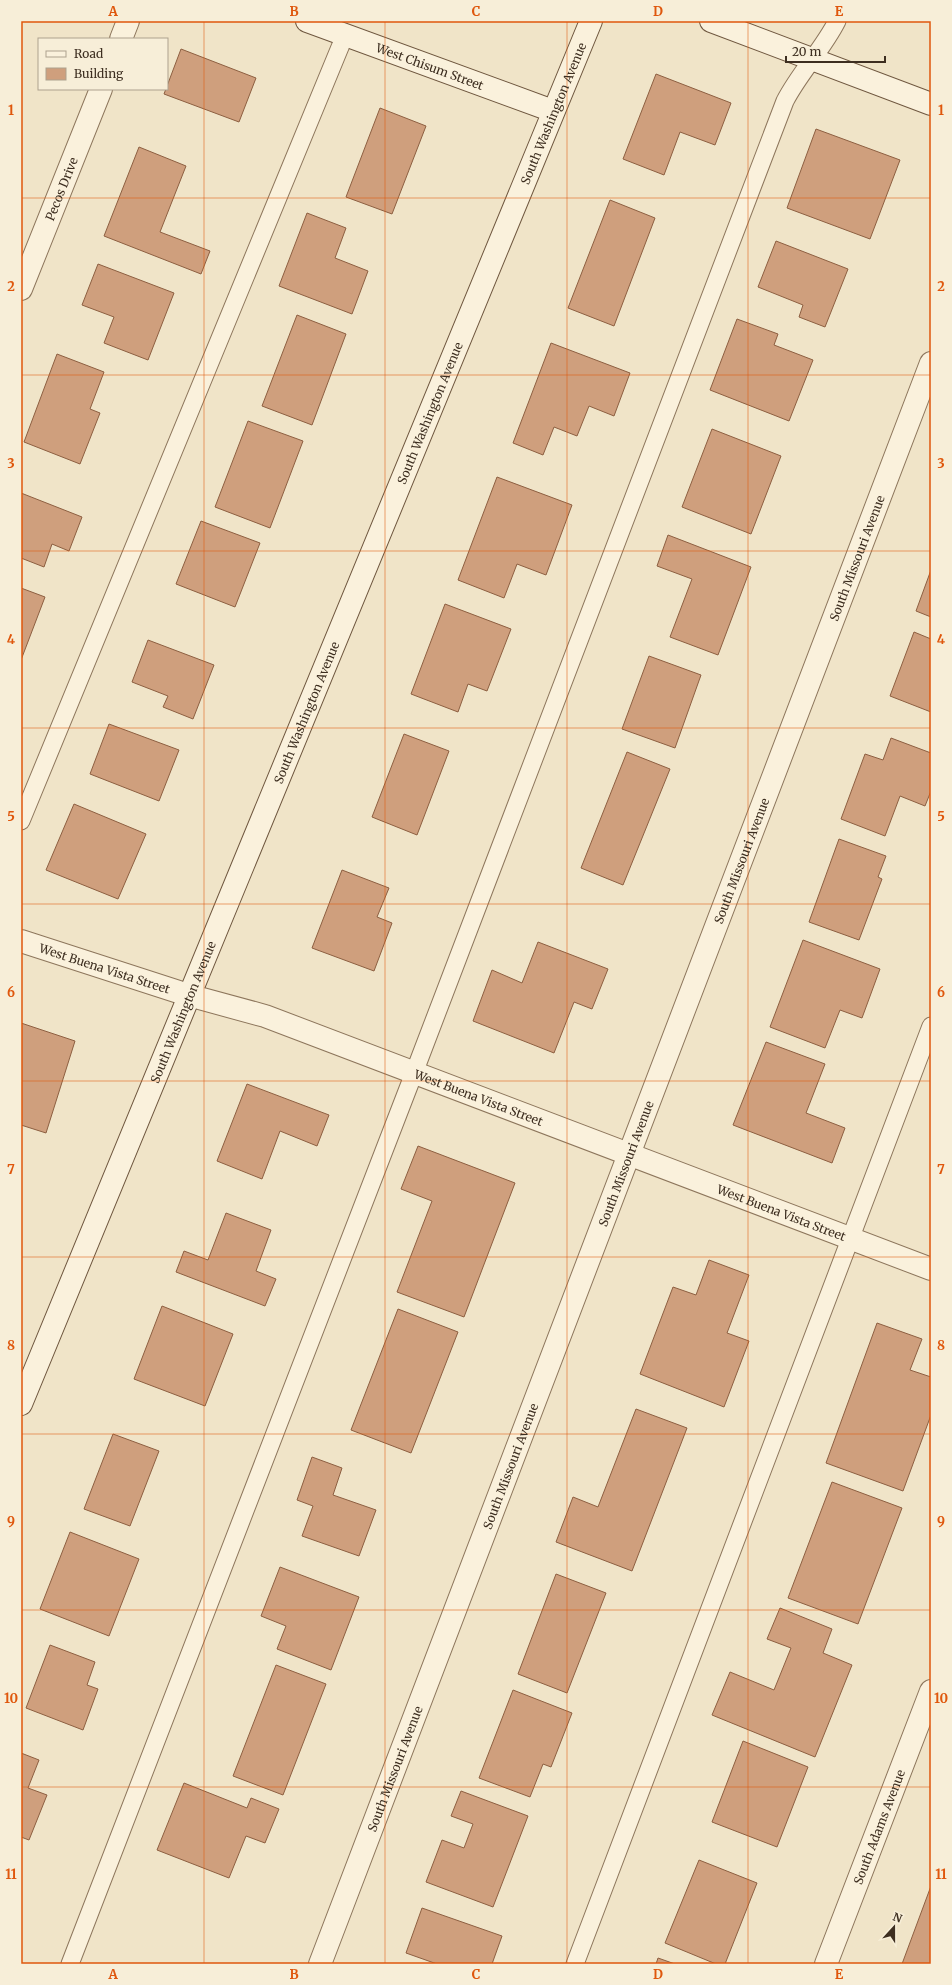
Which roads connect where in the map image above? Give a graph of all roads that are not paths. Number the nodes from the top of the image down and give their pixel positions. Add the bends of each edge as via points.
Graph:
1 (128, 21) edge
2 (307, 21) edge
3 (591, 21) edge
4 (711, 21) edge
5 (837, 21) edge
6 (345, 35) junction
7 (121, 38) edge
8 (811, 59) junction
9 (101, 90) edge
10 (931, 104) edge
11 (553, 111) junction
12 (21, 289) edge
13 (931, 363) edge
14 (21, 821) edge
15 (21, 941) edge
16 (188, 995) junction
17 (931, 1026) edge
18 (414, 1073) junction
19 (630, 1154) junction
20 (850, 1238) junction
21 (931, 1269) edge
22 (21, 1404) edge
23 (931, 1690) edge
24 (70, 1964) edge
25 (320, 1964) edge
26 (575, 1964) edge
27 (826, 1964) edge

1 - 7 street
2 - 6 street, West Chisum Street
3 - 11 street, South Washington Avenue
4 - 8 street
5 - 8 lane via 830,35
6 - 11 street, West Chisum Street
6 - 14 lane
8 - 10 street
8 - 18 lane via 785,101
9 - 12 street, Pecos Drive
11 - 16 street, South Washington Avenue
13 - 19 street, South Missouri Avenue
15 - 16 street, West Buena Vista Street
16 - 18 street, West Buena Vista Street via 265,1016
16 - 22 street, South Washington Avenue
17 - 20 lane
18 - 19 street, West Buena Vista Street
18 - 24 lane
19 - 20 street, West Buena Vista Street
19 - 25 street, South Missouri Avenue
20 - 21 street, West Buena Vista Street
20 - 26 lane
23 - 27 street, South Adams Avenue

